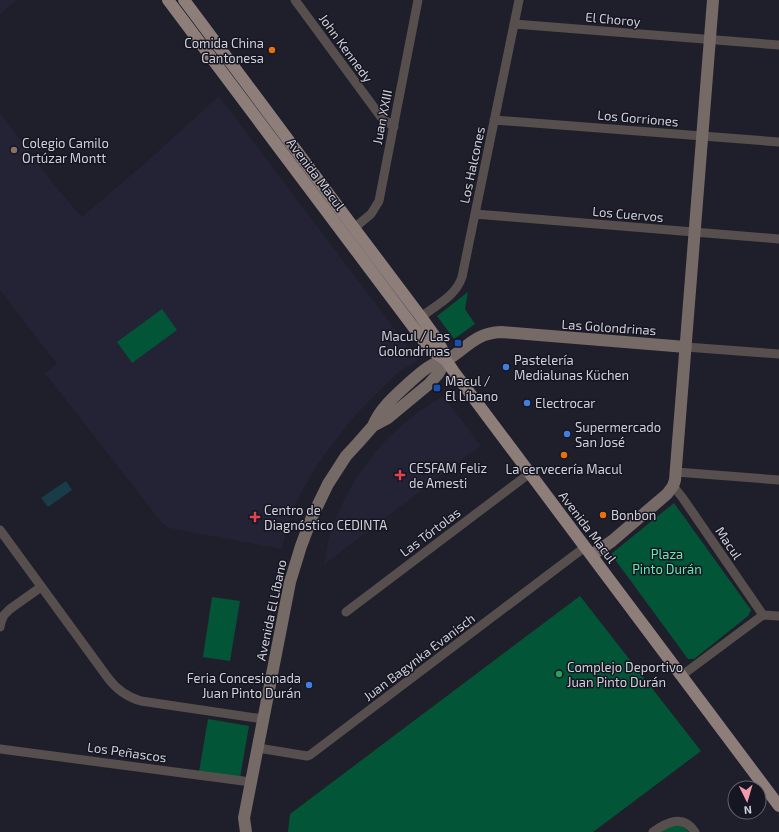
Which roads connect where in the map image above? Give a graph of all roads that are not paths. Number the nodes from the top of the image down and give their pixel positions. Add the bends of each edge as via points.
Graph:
1 (168, 0) edge
2 (184, 0) edge
3 (296, 0) edge
4 (418, 0) edge
5 (519, 0) edge
6 (713, 0) edge
7 (514, 24) junction
8 (710, 40) junction
9 (779, 45) edge
10 (494, 120) junction
11 (394, 127) junction
12 (703, 136) junction
13 (779, 142) edge
14 (475, 214) junction
15 (354, 228) junction
16 (695, 232) junction
17 (779, 239) edge
18 (421, 317) junction
19 (686, 347) junction
20 (779, 354) edge
21 (446, 360) junction
22 (676, 472) junction
23 (530, 473) junction
24 (779, 480) edge
25 (673, 486) junction
26 (0, 530) edge
27 (588, 551) junction
28 (42, 587) junction
29 (346, 612) dead end
30 (762, 615) junction
31 (779, 616) edge
32 (0, 627) edge
33 (681, 676) junction
34 (263, 719) junction
35 (258, 748) junction
36 (0, 749) edge
37 (251, 782) junction
38 (779, 806) edge
39 (244, 818) junction
40 (237, 832) edge
41 (246, 832) edge
42 (653, 832) edge
43 (695, 832) edge

1 - 21 main road, Avenida Macul via 426,344
2 - 15 main road, Avenida Macul
3 - 11 street, John Kennedy via 381,117
4 - 11 street, Juan XXIII
5 - 7 street, Los Halcones
6 - 8 street
7 - 8 street, El Choroy
7 - 10 street, Los Halcones
8 - 9 street, El Choroy
8 - 12 street
10 - 12 street, Los Gorriones
10 - 14 street, Los Halcones
11 - 15 street, Juan XXIII via 379,201 371,214
12 - 13 street, Los Gorriones
12 - 16 street
14 - 16 street, Los Cuervos
14 - 18 street, Los Halcones via 458,286 452,294
15 - 18 main road, Avenida Macul
16 - 17 street, Los Cuervos
16 - 19 street
18 - 21 main road, Avenida Macul via 439,343
19 - 20 street, Las Golondrinas
19 - 21 street, Las Golondrinas via 494,333 480,336
19 - 22 street
21 - 23 main road, Avenida Macul
21 - 34 street, Avenida El Líbano via 429,384 388,418 373,426 346,456 328,484 303,539 290,582
22 - 24 street
22 - 25 street
23 - 27 main road, Avenida Macul
23 - 29 street, Las Tórtolas
25 - 27 street via 612,541
25 - 30 street, Macul
26 - 28 street
27 - 33 main road, Avenida Macul
27 - 35 street, Juan Bagynka Evanisch via 310,755
28 - 32 street via 4,615
28 - 34 street via 108,678 127,696 141,702
30 - 31 street
30 - 33 street
33 - 38 main road, Avenida Macul
34 - 35 street, Avenida El Líbano
35 - 37 street, Avenida El Líbano
36 - 37 street, Los Peñascos
37 - 39 street, Avenida El Líbano
39 - 40 street, Avenida El Líbano
39 - 41 street, Avenida El Líbano
42 - 43 street via 662,825 681,821 691,826

